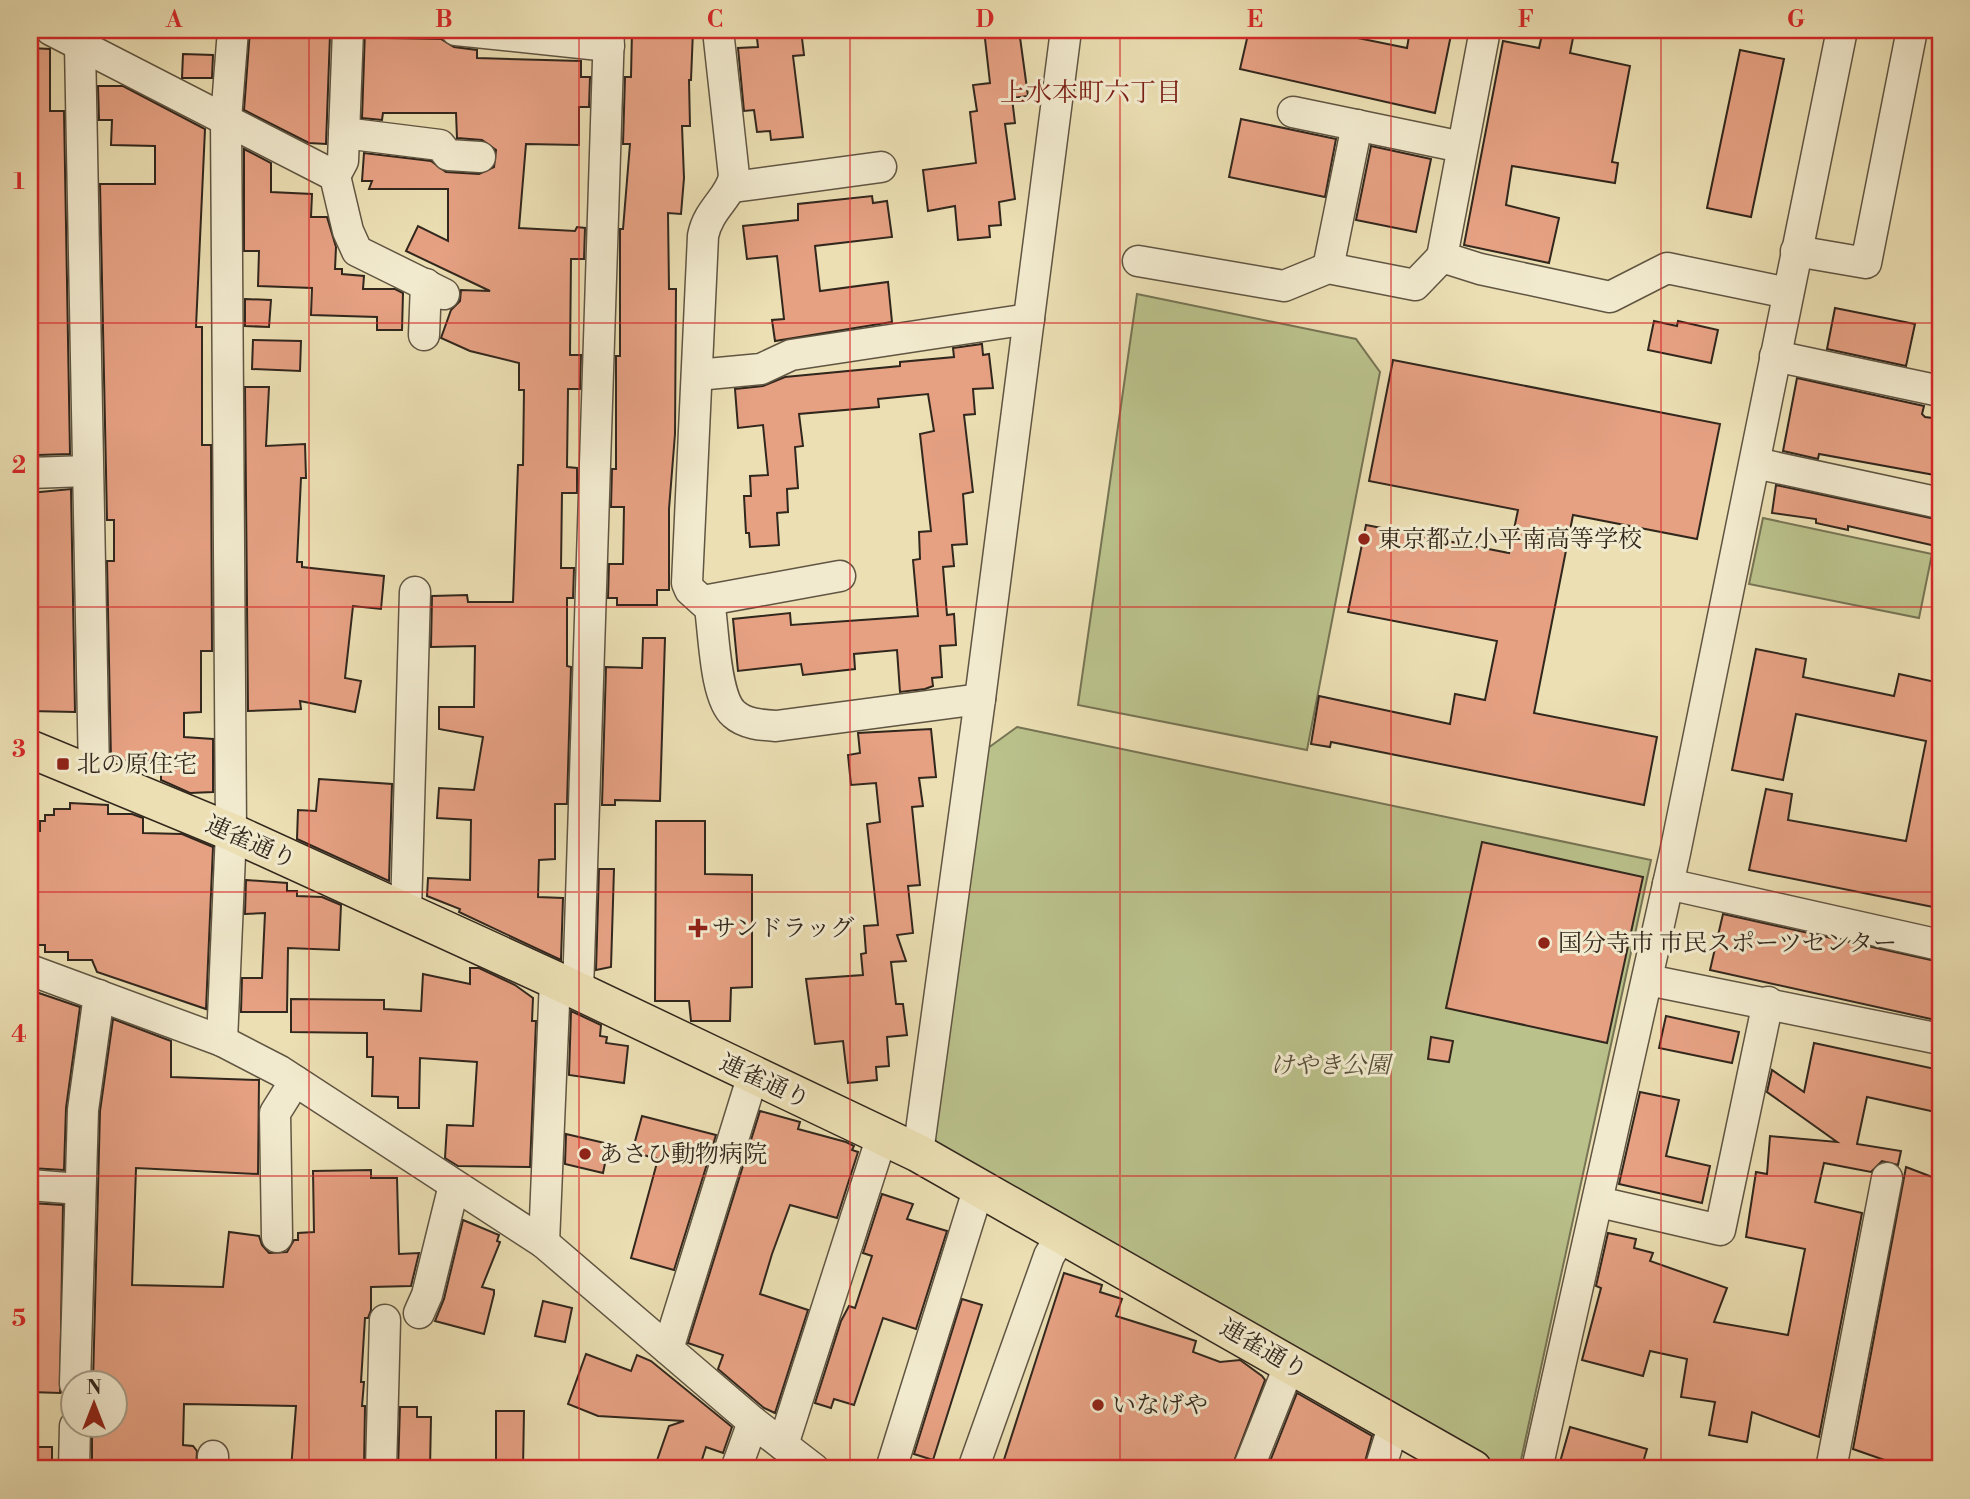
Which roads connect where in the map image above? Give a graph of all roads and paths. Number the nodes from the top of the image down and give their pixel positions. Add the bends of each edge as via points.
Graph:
1 (233, 30) edge
2 (348, 30) edge
3 (456, 30) edge
4 (718, 30) edge
5 (1066, 30) edge
6 (1485, 30) edge
7 (1842, 30) edge
8 (1912, 30) edge
9 (66, 36) edge
10 (609, 38) edge
11 (1293, 112) dead end
12 (226, 119) junction
13 (1357, 125) junction
14 (344, 133) junction
15 (1462, 147) junction
16 (480, 157) dead end
17 (881, 167) dead end
18 (335, 176) junction
19 (733, 187) junction
20 (1797, 251) junction
21 (1442, 257) junction
22 (1138, 261) dead end
23 (1328, 268) junction
24 (1788, 293) junction
25 (1029, 319) junction
26 (424, 335) dead end
27 (1775, 356) junction
28 (697, 374) junction
29 (1940, 391) edge
30 (1755, 463) junction
31 (87, 471) junction
32 (30, 473) edge
33 (1940, 503) edge
34 (840, 576) dead end
35 (415, 592) dead end
36 (703, 601) junction
37 (980, 699) junction
38 (30, 749) edge
39 (94, 775) junction
40 (231, 832) junction
41 (1668, 884) junction
42 (406, 912) junction
43 (1940, 945) edge
44 (30, 970) edge
45 (1648, 980) junction
46 (566, 985) junction
47 (99, 995) junction
48 (1768, 1002) junction
49 (1940, 1039) edge
50 (222, 1041) junction
51 (753, 1075) junction
52 (295, 1081) junction
53 (882, 1136) junction
54 (918, 1153) junction
55 (1887, 1178) dead end
56 (30, 1185) edge
57 (454, 1185) junction
58 (979, 1187) junction
59 (79, 1189) junction
60 (1599, 1202) junction
61 (1062, 1234) junction
62 (277, 1237) dead end
63 (544, 1243) junction
64 (419, 1313) dead end
65 (385, 1320) dead end
66 (668, 1349) junction
67 (1290, 1364) junction
68 (75, 1370) edge
69 (753, 1422) junction
70 (1394, 1424) junction
71 (75, 1440) edge
72 (783, 1445) junction
73 (74, 1469) edge
74 (381, 1469) edge
75 (736, 1469) edge
76 (814, 1469) edge
77 (891, 1469) edge
78 (973, 1469) edge
79 (1248, 1469) edge
80 (1380, 1469) edge
81 (1473, 1469) edge
82 (1537, 1469) edge
83 (1831, 1469) edge

1 - 12 street
2 - 14 street
3 - 10 street
4 - 19 street
5 - 25 street
6 - 15 street
7 - 20 street
8 - 20 street via 1866,263
9 - 12 street
9 - 31 street
10 - 46 street
11 - 13 street
12 - 18 street
12 - 40 street
13 - 15 street
13 - 23 street
14 - 16 street via 440,145 447,155
14 - 18 street via 343,161
15 - 21 street
17 - 19 street
18 - 26 street via 357,251 435,289
19 - 28 street via 706,221 702,236
20 - 24 street
21 - 23 street via 1415,285
21 - 24 street via 1610,297 1667,268
22 - 23 street via 1284,286
24 - 27 street
25 - 28 street via 791,355 761,369
25 - 37 street
27 - 29 street
27 - 30 street
28 - 36 street via 687,583
30 - 33 street
30 - 41 street
31 - 32 street
31 - 39 street
34 - 36 street
35 - 42 street
36 - 37 street via 710,608 723,699 734,714 751,724 776,726
37 - 54 street
38 - 39 main road, 連雀通り
39 - 40 main road, 連雀通り
40 - 42 main road, 連雀通り
40 - 50 street
41 - 43 street
41 - 45 street
42 - 46 main road, 連雀通り
44 - 47 street
45 - 48 street
45 - 60 street
46 - 51 main road, 連雀通り
46 - 63 street
47 - 50 street
47 - 59 street via 83,1110
48 - 49 street
48 - 60 street via 1720,1230
50 - 52 street
51 - 53 main road, 連雀通り
51 - 66 street
52 - 57 street
52 - 62 street via 275,1113
53 - 54 main road, 連雀通り
53 - 72 street
54 - 58 main road, 連雀通り
55 - 83 street
56 - 59 street
57 - 63 street
57 - 64 street
58 - 61 main road, 連雀通り
58 - 77 street
59 - 68 street
60 - 82 street
61 - 67 main road, 連雀通り
61 - 78 street via 1049,1256
63 - 66 street
65 - 74 street
66 - 69 street
67 - 70 main road, 連雀通り
67 - 79 street
69 - 72 street
69 - 75 street
70 - 80 street
70 - 81 main road, 連雀通り
71 - 73 street
72 - 76 street

